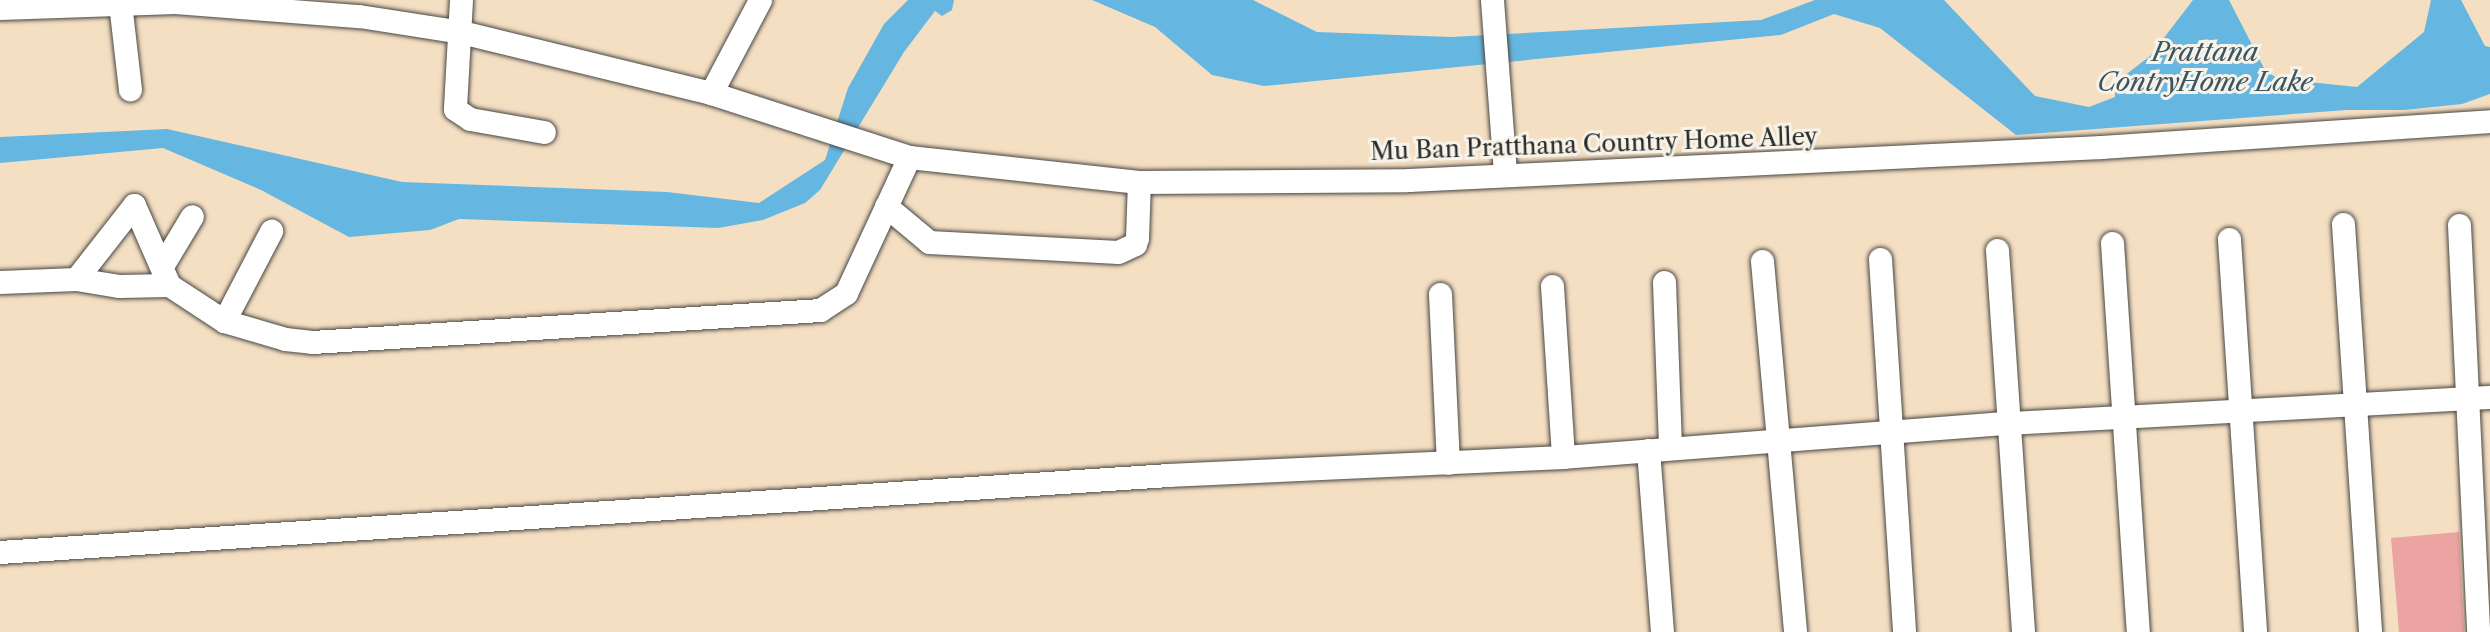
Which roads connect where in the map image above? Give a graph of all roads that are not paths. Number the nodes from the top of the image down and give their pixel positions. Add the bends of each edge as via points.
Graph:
1 (461, 0) edge
2 (752, 2) edge
3 (120, 3) junction
4 (1492, 4) edge
5 (0, 8) edge
6 (461, 32) junction
7 (130, 89) dead end
8 (711, 93) junction
9 (2490, 121) edge
10 (544, 132) dead end
11 (909, 158) junction
12 (1505, 174) junction
13 (1139, 182) junction
14 (886, 206) junction
15 (192, 216) dead end
16 (2343, 224) dead end
17 (2459, 225) dead end
18 (271, 231) dead end
19 (2229, 239) dead end
20 (2112, 243) dead end
21 (1997, 250) dead end
22 (1880, 259) dead end
23 (1762, 261) dead end
24 (165, 276) junction
25 (76, 279) junction
26 (0, 282) edge
27 (1664, 282) dead end
28 (1552, 286) dead end
29 (1440, 294) dead end
30 (224, 321) junction
31 (2479, 397) edge
32 (2356, 404) junction
33 (2240, 408) junction
34 (2125, 416) junction
35 (2009, 423) junction
36 (1890, 430) junction
37 (1775, 439) junction
38 (1659, 449) junction
39 (1563, 457) junction
40 (1448, 463) junction
41 (0, 552) edge
42 (1662, 632) edge
43 (1795, 632) edge
44 (1903, 632) edge
45 (2023, 632) edge
46 (2138, 632) edge
47 (2255, 632) edge
48 (2370, 632) edge
49 (2478, 632) edge

1 - 6 street
2 - 8 street
3 - 5 street, Mu Ban Pratthana Country Home Alley
3 - 6 street, Mu Ban Pratthana Country Home Alley via 245,5
3 - 7 street
4 - 12 street
6 - 8 street, Mu Ban Pratthana Country Home Alley
6 - 10 street via 455,109 470,119
8 - 11 street, Mu Ban Pratthana Country Home Alley
9 - 12 street, Mu Ban Pratthana Country Home Alley via 2101,147
11 - 13 street, Mu Ban Pratthana Country Home Alley
11 - 14 street
12 - 13 street, Mu Ban Pratthana Country Home Alley via 1409,180
13 - 14 street via 1137,238 1118,253 929,242
14 - 30 street via 846,293 820,310 312,342 264,335
15 - 24 street
16 - 32 street
17 - 31 street
18 - 30 street
19 - 33 street
20 - 34 street
21 - 35 street
22 - 36 street
23 - 37 street
24 - 25 street via 120,286
24 - 25 street via 134,205
24 - 30 street
25 - 26 street
27 - 38 street
28 - 39 street
29 - 40 street
31 - 32 street
31 - 49 street
32 - 33 street
32 - 48 street
33 - 34 street
33 - 47 street
34 - 35 street
34 - 46 street
35 - 36 street
35 - 45 street
36 - 37 street
36 - 44 street
37 - 38 street
37 - 43 street
38 - 39 street
38 - 42 street
39 - 40 street
40 - 41 street via 1168,475

